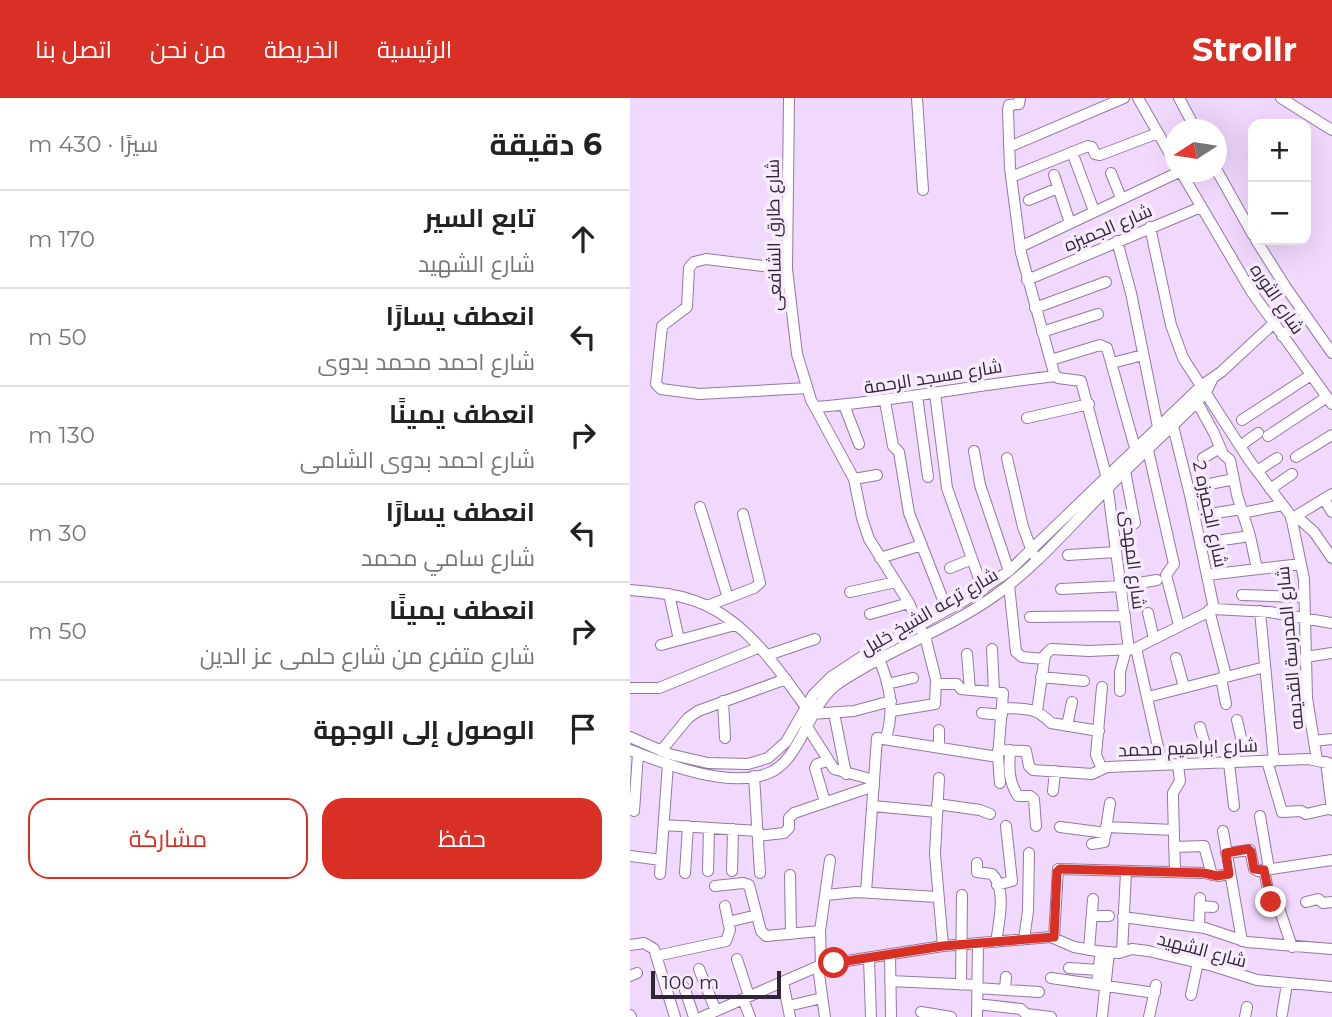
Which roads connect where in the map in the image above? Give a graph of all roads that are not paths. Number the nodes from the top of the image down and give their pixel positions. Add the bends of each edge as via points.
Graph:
1 (789, 98) edge
2 (917, 98) edge
3 (1020, 98) edge
4 (1125, 98) edge
5 (1138, 98) edge
6 (1179, 98) edge
7 (1281, 98) edge
8 (1190, 119) edge
9 (1332, 130) edge
10 (1158, 133) junction
11 (1164, 144) edge
12 (1009, 147) junction
13 (1072, 152) junction
14 (1111, 173) dead end
15 (1054, 175) dead end
16 (1011, 177) junction
17 (1164, 179) edge
18 (1186, 182) edge
19 (1223, 182) edge
20 (1058, 188) junction
21 (923, 190) dead end
22 (1121, 198) junction
23 (1029, 200) dead end
24 (1201, 207) junction
25 (1094, 211) junction
26 (1070, 223) junction
27 (1248, 226) edge
28 (1150, 228) junction
29 (1117, 241) junction
30 (1259, 245) edge
31 (1020, 247) junction
32 (787, 269) junction
33 (1027, 279) junction
34 (1106, 282) dead end
35 (1035, 308) junction
36 (1098, 314) dead end
37 (1306, 317) junction
38 (1273, 324) junction
39 (1042, 332) junction
40 (1282, 337) junction
41 (1332, 353) edge
42 (1143, 355) junction
43 (1051, 360) junction
44 (1112, 363) junction
45 (1311, 375) junction
46 (1056, 376) junction
47 (807, 388) junction
48 (1204, 389) junction
49 (935, 393) junction
50 (917, 396) junction
51 (885, 401) junction
52 (1329, 401) edge
53 (1197, 402) junction
54 (1089, 404) junction
55 (844, 405) junction
56 (816, 407) junction
57 (1027, 418) dead end
58 (1242, 420) dead end
59 (1173, 426) junction
60 (1158, 427) junction
61 (1258, 433) dead end
62 (1332, 435) edge
63 (1268, 436) dead end
64 (859, 443) dead end
65 (1240, 446) junction
66 (1135, 448) junction
67 (1220, 448) junction
68 (1148, 450) junction
69 (974, 451) dead end
70 (1296, 457) dead end
71 (1007, 458) dead end
72 (1203, 458) dead end
73 (1277, 458) dead end
74 (1125, 471) junction
75 (1257, 471) junction
76 (1292, 474) dead end
77 (877, 475) dead end
78 (1106, 475) junction
79 (928, 477) dead end
80 (854, 479) junction
81 (1234, 479) junction
82 (1205, 485) dead end
83 (1108, 488) junction
84 (1270, 489) junction
85 (1328, 496) edge
86 (1282, 505) junction
87 (700, 507) dead end
88 (1242, 511) junction
89 (1332, 512) edge
90 (743, 514) dead end
91 (1210, 514) dead end
92 (1293, 517) junction
93 (1135, 523) dead end
94 (1251, 536) junction
95 (1216, 541) dead end
96 (922, 545) junction
97 (1031, 551) junction
98 (1116, 552) junction
99 (1068, 555) dead end
100 (1331, 556) edge
101 (880, 558) junction
102 (972, 559) junction
103 (1038, 560) junction
104 (1301, 564) junction
105 (950, 568) dead end
106 (1257, 569) junction
107 (1009, 571) junction
108 (1207, 575) junction
109 (1157, 580) dead end
110 (896, 582) junction
111 (1009, 584) junction
112 (1121, 586) junction
113 (1061, 589) dead end
114 (630, 590) edge
115 (983, 590) junction
116 (850, 592) dead end
117 (669, 594) junction
118 (1242, 595) dead end
119 (1304, 597) junction
120 (727, 598) junction
121 (909, 603) junction
122 (707, 606) junction
123 (1212, 609) junction
124 (947, 610) junction
125 (1260, 611) junction
126 (1148, 613) dead end
127 (870, 614) dead end
128 (1125, 616) junction
129 (1030, 617) dead end
130 (1305, 619) junction
131 (1332, 623) edge
132 (734, 625) junction
133 (1179, 625) junction
134 (921, 630) junction
135 (815, 639) dead end
136 (1154, 639) junction
137 (679, 640) junction
138 (661, 645) dead end
139 (992, 649) dead end
140 (1130, 649) junction
141 (764, 651) junction
142 (967, 653) dead end
143 (1332, 653) edge
144 (877, 654) junction
145 (1305, 657) junction
146 (1176, 658) dead end
147 (1044, 659) junction
148 (1265, 667) junction
149 (1041, 677) junction
150 (1224, 677) junction
151 (913, 678) dead end
152 (786, 679) junction
153 (1084, 681) dead end
154 (887, 684) junction
155 (937, 684) junction
156 (1102, 687) dead end
157 (630, 688) edge
158 (1184, 688) junction
159 (970, 690) junction
160 (994, 691) junction
161 (1120, 691) dead end
162 (1148, 697) junction
163 (723, 701) junction
164 (1072, 702) dead end
165 (1226, 704) dead end
166 (892, 706) junction
167 (1002, 711) junction
168 (1037, 711) junction
169 (805, 712) junction
170 (834, 713) junction
171 (982, 713) dead end
172 (1237, 720) dead end
173 (806, 725) junction
174 (1067, 726) junction
175 (1200, 727) dead end
176 (939, 730) dead end
177 (1099, 731) junction
178 (630, 737) edge
179 (725, 738) dead end
180 (882, 738) junction
181 (1332, 739) edge
182 (1314, 741) junction
183 (939, 748) junction
184 (1010, 750) junction
185 (661, 751) junction
186 (634, 752) edge
187 (998, 753) junction
188 (828, 761) junction
189 (1271, 761) junction
190 (1232, 762) junction
191 (1325, 762) edge
192 (1210, 763) junction
193 (668, 764) junction
194 (1163, 765) junction
195 (1178, 765) junction
196 (1102, 769) junction
197 (1055, 771) junction
198 (846, 774) junction
199 (754, 776) junction
200 (939, 778) dead end
201 (874, 783) junction
202 (1000, 783) dead end
203 (1053, 791) dead end
204 (825, 803) junction
205 (1110, 803) dead end
206 (873, 806) junction
207 (1234, 806) dead end
208 (937, 808) junction
209 (1332, 809) edge
210 (634, 811) dead end
211 (990, 814) dead end
212 (1260, 816) dead end
213 (664, 825) junction
214 (688, 826) junction
215 (1006, 826) dead end
216 (1036, 826) dead end
217 (1060, 827) dead end
218 (709, 828) junction
219 (733, 829) junction
220 (1106, 830) junction
221 (1174, 830) junction
222 (1223, 831) dead end
223 (758, 833) junction
224 (1092, 844) dead end
225 (1174, 847) junction
226 (1029, 852) dead end
227 (1226, 853) junction
228 (630, 856) edge
229 (661, 860) junction
230 (830, 860) dead end
231 (1051, 860) dead end
232 (1332, 860) edge
233 (977, 863) dead end
234 (1058, 869) junction
235 (1266, 869) junction
236 (708, 871) dead end
237 (732, 871) dead end
238 (1126, 872) junction
239 (1175, 872) junction
240 (685, 873) dead end
241 (760, 873) dead end
242 (660, 874) dead end
243 (1229, 874) junction
244 (790, 875) dead end
245 (1213, 875) junction
246 (998, 885) junction
247 (715, 886) dead end
248 (1217, 889) dead end
249 (866, 892) junction
250 (826, 895) junction
251 (962, 895) dead end
252 (937, 897) junction
253 (1093, 900) dead end
254 (1306, 902) dead end
255 (1332, 902) edge
256 (725, 906) dead end
257 (1213, 907) dead end
258 (757, 915) junction
259 (1092, 916) junction
260 (1109, 916) dead end
261 (1123, 917) junction
262 (728, 922) junction
263 (1199, 927) junction
264 (820, 931) junction
265 (792, 934) junction
266 (1054, 937) junction
267 (1024, 939) junction
268 (1242, 941) junction
269 (996, 942) junction
270 (978, 944) junction
271 (630, 945) edge
272 (943, 946) junction
273 (961, 946) junction
274 (1292, 947) junction
275 (1332, 949) edge
276 (1089, 950) junction
277 (1122, 952) junction
278 (890, 955) junction
279 (1105, 955) junction
280 (656, 956) junction
281 (869, 958) junction
282 (737, 959) dead end
283 (1198, 962) junction
284 (820, 966) junction
285 (1069, 968) dead end
286 (699, 969) dead end
287 (1099, 970) junction
288 (1006, 977) dead end
289 (1051, 978) dead end
290 (890, 981) junction
291 (783, 982) junction
292 (1287, 984) junction
293 (961, 985) junction
294 (1101, 985) junction
295 (684, 987) dead end
296 (977, 987) junction
297 (1332, 987) edge
298 (1005, 990) junction
299 (1039, 992) dead end
300 (1191, 995) dead end
301 (746, 998) junction
302 (822, 998) junction
303 (977, 1004) junction
304 (789, 1012) edge
305 (921, 1013) dead end
306 (1282, 1014) dead end
307 (708, 1015) edge
308 (675, 1017) edge
309 (694, 1017) edge
310 (750, 1017) edge
311 (825, 1017) edge
312 (871, 1017) edge
313 (891, 1017) edge
314 (946, 1017) edge
315 (977, 1017) edge
316 (1051, 1017) edge
317 (1102, 1017) edge
318 (1149, 1017) edge

1 - 32 street, شارع طارق الشافعى
2 - 21 street
3 - 12 street via 1018,104 1008,106
4 - 12 street
5 - 10 street
6 - 8 street
7 - 9 street
10 - 11 street
10 - 13 street via 1100,156 1089,146
12 - 16 street
13 - 16 street
13 - 25 street
14 - 22 street
15 - 20 street
16 - 31 street
17 - 22 street
18 - 24 street, شارع الثوره
19 - 27 street
20 - 23 street
20 - 26 street
22 - 25 street
24 - 28 street, شارع الجميزه
24 - 38 street, شارع الثوره
25 - 26 street
26 - 31 street
28 - 29 street, شارع الجميزه
28 - 48 street, شارع المدرسة القديمه via 1176,343
29 - 33 street, شارع الجميزه
29 - 42 street
30 - 37 street
31 - 33 street
32 - 47 street, شارع طارق الشافعى via 797,354
32 - 47 street via 706,259 694,262 689,268 687,307 662,326 656,384 699,394
33 - 35 street
34 - 35 street
35 - 39 street
36 - 39 street
37 - 40 street
37 - 41 street
38 - 40 street, شارع الثوره
38 - 48 street, شارع ترعه الشيخ خليل
39 - 43 street
40 - 45 street, شارع الثوره
42 - 44 street
42 - 60 street
43 - 44 street via 1100,345 1108,350
43 - 46 street
44 - 66 street
45 - 52 street, شارع الثوره
45 - 58 street
46 - 49 street, شارع مسجد الرحمة
46 - 54 street via 1081,381
47 - 56 street, شارع طارق الشافعى
48 - 53 street, شارع ترعه الشيخ خليل
48 - 60 street, شارع ترعه الشيخ خليل
48 - 65 street, شارع المدرسة القديمه
49 - 50 street, شارع مسجد الرحمة
49 - 102 street via 947,488
50 - 51 street, شارع مسجد الرحمة
50 - 79 street
51 - 55 street, شارع مسجد الرحمة
51 - 96 street via 906,502
52 - 63 street
53 - 59 street, شارع ترعه الشيخ خليل
53 - 67 street
54 - 57 street
54 - 78 street, شارع المهدى
55 - 56 street, شارع مسجد الرحمة
55 - 64 street
56 - 80 street, شارع طارق الشافعى
59 - 68 street, شارع ترعه الشيخ خليل
59 - 108 street, شارع الجميزه 2
60 - 66 street, شارع ترعه الشيخ خليل
61 - 65 street
62 - 70 street
65 - 75 street, شارع المدرسة القديمه
66 - 78 street, شارع ترعه الشيخ خليل
67 - 72 street
67 - 81 street via 1229,459
68 - 74 street, شارع ترعه الشيخ خليل
68 - 133 street via 1174,564 1166,574
69 - 107 street via 980,485
71 - 97 street
73 - 75 street
74 - 83 street, شارع ترعه الشيخ خليل
74 - 93 street
75 - 84 street, شارع المدرسة القديمه
76 - 84 street
77 - 80 street
78 - 83 street, شارع المهدى
78 - 97 street, شارع ترعه الشيخ خليل
80 - 101 street, شارع طارق الشافعى via 864,528
81 - 82 street
81 - 88 street
83 - 98 street, شارع المهدى
83 - 103 street, شارع ترعه الشيخ خليل
84 - 86 street, شارع المدرسة القديمه
85 - 89 street
85 - 92 street
86 - 88 street
86 - 92 street, شارع المدرسة القديمه
87 - 120 street
88 - 91 street
88 - 94 street
90 - 120 street via 761,580
92 - 100 street via 1314,532
92 - 104 street, شارع المدرسة القديمه
94 - 95 street
94 - 106 street
96 - 101 street
96 - 124 street
97 - 103 street
97 - 107 street, شارع ترعه الشيخ خليل
98 - 99 street
98 - 112 street, شارع المهدى
101 - 110 street, شارع طارق الشافعى
102 - 105 street
102 - 115 street
103 - 111 street, شارع ترعه الشيخ خليل
104 - 106 street
104 - 119 street, شارع المدرسة القديمه
106 - 108 street
107 - 115 street, شارع ترعه الشيخ خليل
108 - 123 street, شارع الجميزه 2
109 - 112 street
110 - 116 street
110 - 121 street, شارع طارق الشافعى
111 - 134 street, شارع ترعه الشيخ خليل via 980,605
111 - 147 street via 1016,653
112 - 113 street
112 - 128 street, شارع المهدى
114 - 117 street
115 - 124 street, شارع ترعه الشيخ خليل
117 - 122 street
117 - 137 street
118 - 119 street
119 - 130 street, شارع المدرسة القديمه
120 - 122 street
121 - 127 street
121 - 134 street, شارع طارق الشافعى
122 - 132 street
123 - 125 street
123 - 133 street
123 - 150 street, شارع الجميزه 2
124 - 134 street, شارع ترعه الشيخ خليل
125 - 130 street
125 - 148 street
126 - 136 street
128 - 129 street
128 - 140 street, شارع المهدى
130 - 131 street
130 - 145 street, شارع المدرسة القديمه
132 - 137 street
132 - 141 street
133 - 136 street
134 - 144 street, شارع ترعه الشيخ خليل
134 - 155 street, شارع طارق الشافعى
135 - 141 street
136 - 140 street
137 - 138 street
139 - 160 street
140 - 147 street via 1051,649
140 - 161 street via 1120,672
140 - 162 street, شارع المهدى
141 - 152 street
141 - 157 street via 659,688
142 - 159 street
143 - 145 street
144 - 154 street
144 - 169 street, شارع ترعه الشيخ خليل via 831,677
145 - 182 street, شارع المدرسة القديمه
146 - 158 street
147 - 149 street
148 - 150 street
148 - 189 street
149 - 153 street
149 - 168 street
150 - 158 street
150 - 165 street, شارع الجميزه 2
151 - 154 street
152 - 163 street
152 - 169 street
154 - 166 street
155 - 159 street via 957,684
155 - 166 street via 935,704
156 - 177 street
158 - 162 street
159 - 160 street
160 - 167 street via 1003,693
162 - 194 street, شارع المهدى
163 - 179 street
163 - 185 street via 693,714
164 - 174 street
166 - 170 street
166 - 180 street
167 - 168 street
167 - 171 street
167 - 187 street
168 - 174 street via 1049,722
169 - 170 street
169 - 173 street
169 - 185 street, شارع ترعه الشيخ خليل via 781,748 761,761 708,763
170 - 198 street
172 - 190 street via 1242,742
173 - 188 street
173 - 199 street via 782,765
174 - 177 street
175 - 192 street
176 - 183 street
177 - 196 street via 1096,755
178 - 185 street, شارع ترعه الشيخ خليل
180 - 183 street
180 - 201 street
181 - 182 street
182 - 191 street, شارع المدرسة القديمه
183 - 187 street
184 - 187 street
184 - 197 street, شارع ابراهيم محمد via 1027,752 1031,769
184 - 216 street via 1011,782 1018,796 1034,799
186 - 193 street
186 - 210 street
187 - 202 street
188 - 198 street
188 - 204 street via 815,768
189 - 190 street, شارع ابراهيم محمد
189 - 191 street, شارع ابراهيم محمد
189 - 209 street via 1283,812
190 - 192 street, شارع ابراهيم محمد
190 - 207 street
191 - 209 street, شارع المدرسة القديمه
192 - 195 street, شارع ابراهيم محمد
193 - 199 street via 703,774
193 - 213 street
194 - 195 street, شارع ابراهيم محمد
194 - 196 street, شارع ابراهيم محمد
195 - 221 street
196 - 197 street, شارع ابراهيم محمد via 1092,774
197 - 203 street
198 - 201 street
199 - 223 street
200 - 208 street
201 - 204 street
201 - 206 street
204 - 223 street via 792,814 785,833
205 - 220 street
206 - 208 street
206 - 249 street
208 - 211 street
208 - 252 street
212 - 235 street
213 - 214 street
213 - 229 street
214 - 218 street
214 - 240 street
215 - 246 street via 1012,880
217 - 220 street
218 - 219 street
218 - 236 street
219 - 223 street
219 - 237 street
220 - 221 street
220 - 224 street via 1104,843
221 - 225 street
222 - 227 street
223 - 241 street
225 - 239 street
225 - 245 street via 1204,846
226 - 267 street
227 - 235 street via 1248,849 1254,869
227 - 243 street
228 - 229 street
229 - 242 street
230 - 250 street
231 - 234 street
232 - 235 street
233 - 246 street via 977,872 994,875
234 - 238 street
234 - 266 street
235 - 274 street via 1270,900 1279,908
238 - 239 street
238 - 261 street
239 - 245 street
243 - 245 street
243 - 268 street
244 - 265 street
245 - 248 street
246 - 269 street via 1001,911
247 - 258 street via 747,884
249 - 250 street
249 - 252 street
250 - 264 street
251 - 273 street
252 - 272 street
253 - 259 street
254 - 255 street
256 - 262 street
257 - 263 street via 1200,902
258 - 262 street
258 - 265 street via 766,936
259 - 260 street
259 - 276 street
261 - 263 street
261 - 277 street
262 - 280 street via 726,940
263 - 268 street
264 - 265 street
264 - 284 street
266 - 267 street, شارع الشهيد
266 - 276 street, شارع الشهيد
267 - 269 street, شارع الشهيد
268 - 274 street
269 - 270 street, شارع الشهيد
270 - 273 street, شارع الشهيد
270 - 296 street
271 - 280 street via 649,944
272 - 273 street, شارع الشهيد
272 - 278 street, شارع الشهيد
273 - 293 street
274 - 275 street
276 - 279 street, شارع الشهيد
277 - 279 street, شارع الشهيد
277 - 283 street, شارع الشهيد via 1137,949
278 - 281 street, شارع الشهيد
278 - 290 street
279 - 287 street
279 - 294 street
280 - 308 street
281 - 284 street, شارع الشهيد
281 - 312 street
282 - 301 street
283 - 292 street, شارع الشهيد via 1248,978
283 - 300 street
284 - 291 street, شارع الشهيد
284 - 302 street
285 - 287 street
286 - 307 street
287 - 294 street
288 - 298 street
289 - 294 street
290 - 293 street
290 - 313 street
291 - 301 street, شارع الشهيد
291 - 304 street
292 - 297 street, شارع الشهيد
292 - 306 street
293 - 296 street
294 - 317 street
294 - 318 street via 1155,989
295 - 309 street
296 - 298 street
296 - 303 street
298 - 299 street
301 - 307 street, شارع الشهيد
301 - 310 street
302 - 304 street
302 - 311 street
303 - 315 street
303 - 316 street
305 - 314 street

